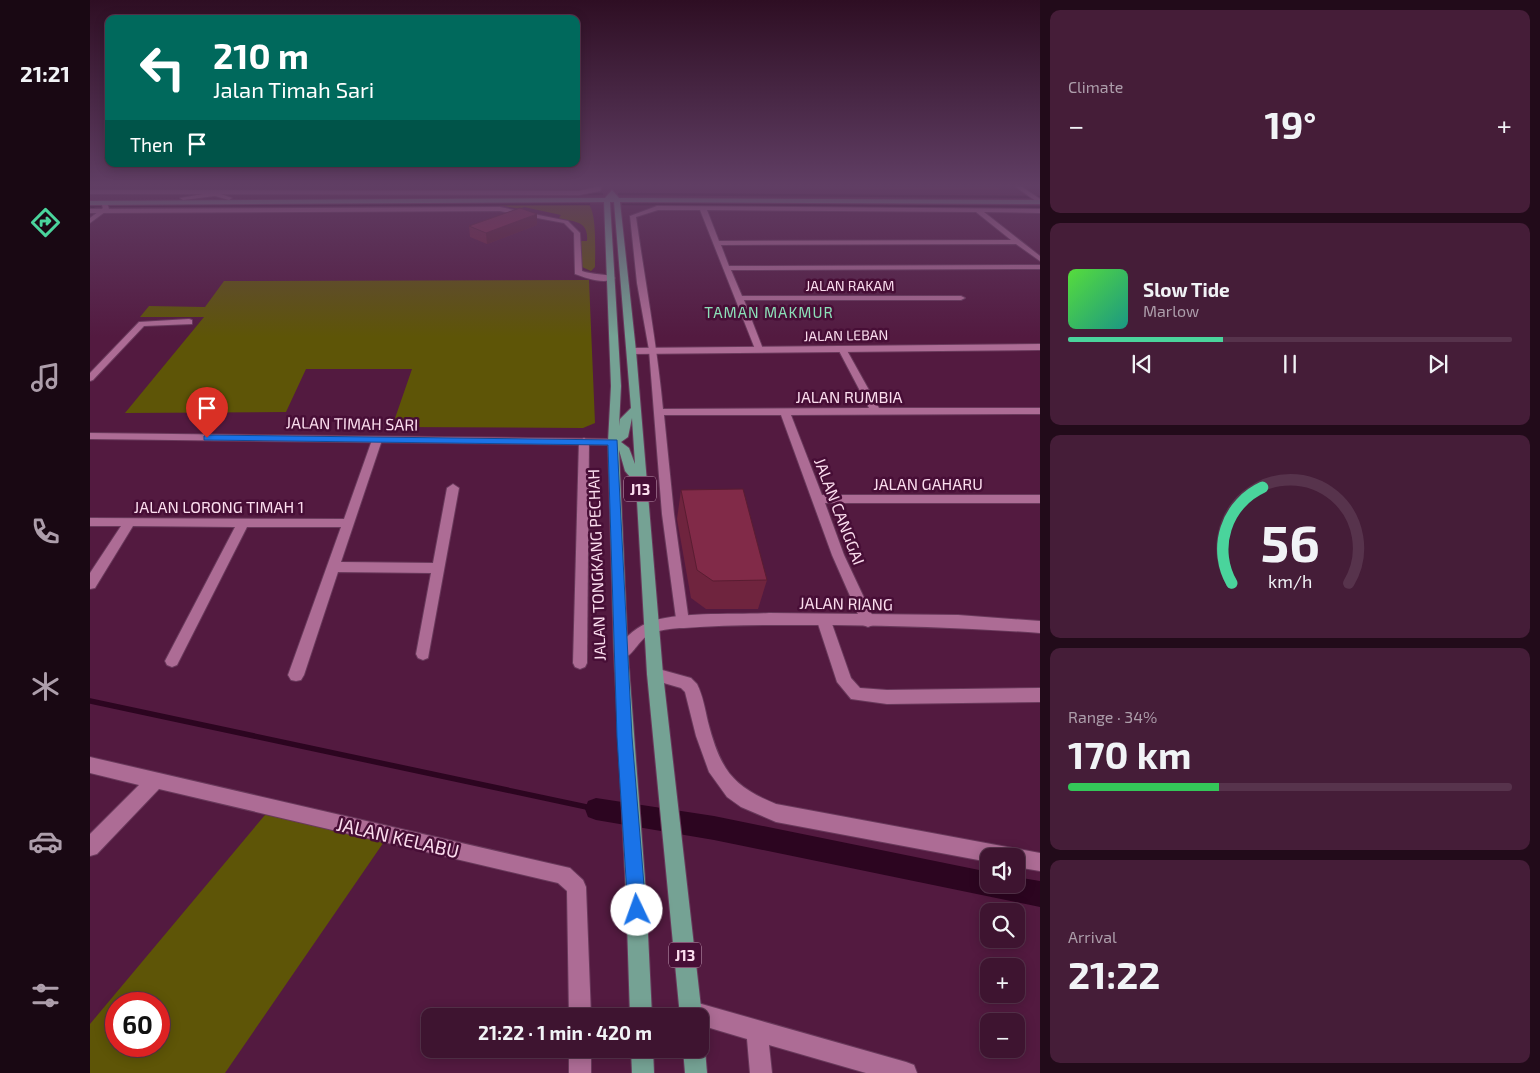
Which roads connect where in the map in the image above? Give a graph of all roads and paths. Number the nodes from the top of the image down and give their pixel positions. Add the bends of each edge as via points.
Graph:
1 (577, 237) edge
2 (609, 237) edge
3 (619, 237) edge
4 (636, 237) edge
5 (715, 237) edge
6 (1012, 237) edge
7 (1018, 242) junction
8 (717, 243) junction
9 (1040, 258) edge
10 (1040, 267) edge
11 (727, 268) junction
12 (611, 278) junction
13 (739, 298) junction
14 (961, 298) dead end
15 (189, 322) dead end
16 (1040, 346) edge
17 (760, 349) junction
18 (842, 349) junction
19 (653, 350) junction
20 (632, 351) junction
21 (90, 378) edge
22 (616, 389) junction
23 (634, 410) junction
24 (875, 411) junction
25 (1040, 411) edge
26 (658, 412) junction
27 (785, 412) junction
28 (90, 436) edge
29 (377, 440) junction
30 (584, 442) junction
31 (613, 442) junction
32 (640, 482) junction
33 (453, 488) dead end
34 (817, 499) junction
35 (1040, 499) edge
36 (90, 522) edge
37 (130, 522) junction
38 (243, 523) junction
39 (348, 523) junction
40 (333, 567) junction
41 (439, 568) junction
42 (90, 584) edge
43 (824, 621) junction
44 (868, 621) junction
45 (682, 622) junction
46 (652, 627) junction
47 (1040, 627) edge
48 (424, 654) dead end
49 (621, 654) junction
50 (172, 661) dead end
51 (580, 663) dead end
52 (655, 674) junction
53 (296, 675) dead end
54 (1040, 695) edge
55 (90, 765) edge
56 (156, 780) junction
57 (90, 848) edge
58 (980, 851) edge
59 (1025, 860) edge
60 (1040, 862) edge
61 (580, 1008) edge
62 (641, 1008) edge
63 (690, 1008) edge
64 (709, 1019) edge
65 (757, 1032) junction
66 (580, 1058) edge
67 (695, 1058) edge
68 (580, 1073) edge
69 (696, 1073) edge
70 (761, 1073) edge
71 (906, 1073) edge

1 - 12 street via 578,272 590,277
2 - 12 main road, JALAN TONGKANG PECHAH / J13
3 - 20 main road, J13
4 - 19 street
5 - 8 street
6 - 7 street
7 - 8 street
7 - 9 street
8 - 11 street
10 - 11 street
11 - 13 street
12 - 22 main road, JALAN TONGKANG PECHAH / J13
13 - 14 street, JALAN RAKAM
13 - 17 street
15 - 21 street via 152,322 139,326
16 - 18 street, JALAN LEBAN
17 - 18 street, JALAN LEBAN
17 - 19 street, JALAN LEBAN
18 - 24 street
19 - 20 street, JALAN LEBAN
19 - 26 street
20 - 22 main road via 623,355 624,382
20 - 23 main road, J13
22 - 31 main road, JALAN TONGKANG PECHAH / J13
23 - 31 main road via 625,419 624,437
23 - 32 main road, J13
24 - 25 street, JALAN RUMBIA
24 - 27 street, JALAN RUMBIA
26 - 27 street, JALAN RUMBIA
26 - 45 street
27 - 34 street, JALAN CANGGAI
28 - 29 street, JALAN TIMAH SARI
29 - 30 street, JALAN TIMAH SARI
29 - 39 street
30 - 31 street, JALAN TIMAH SARI
30 - 51 street
31 - 32 main road via 624,448 631,471
31 - 49 main road, JALAN TONGKANG PECHAH / J13
32 - 46 main road, J13
33 - 41 street
34 - 35 street, JALAN GAHARU
34 - 44 street, JALAN CANGGAI
36 - 37 street, JALAN LORONG TIMAH 1
37 - 38 street, JALAN LORONG TIMAH 1
37 - 42 street
38 - 39 street, JALAN LORONG TIMAH 1
38 - 50 street
39 - 40 street
40 - 41 street
40 - 53 street
41 - 48 street
43 - 44 street, JALAN RIANG
43 - 45 street, JALAN RIANG
43 - 54 street via 846,682 856,694 887,697
44 - 47 street, JALAN RIANG via 958,621
45 - 46 street, JALAN RIANG
46 - 49 street via 632,640
46 - 52 main road, J13
49 - 62 main road, JALAN TONGKANG PECHAH / J13
52 - 58 street via 686,683 692,690 712,762 720,778 746,800 776,813
52 - 63 main road, J13
55 - 56 street, JALAN KELABU
56 - 57 street
56 - 61 street, JALAN KELABU via 563,875 576,887
59 - 60 street
64 - 65 street
65 - 70 street
65 - 71 street
66 - 68 street
67 - 69 main road

